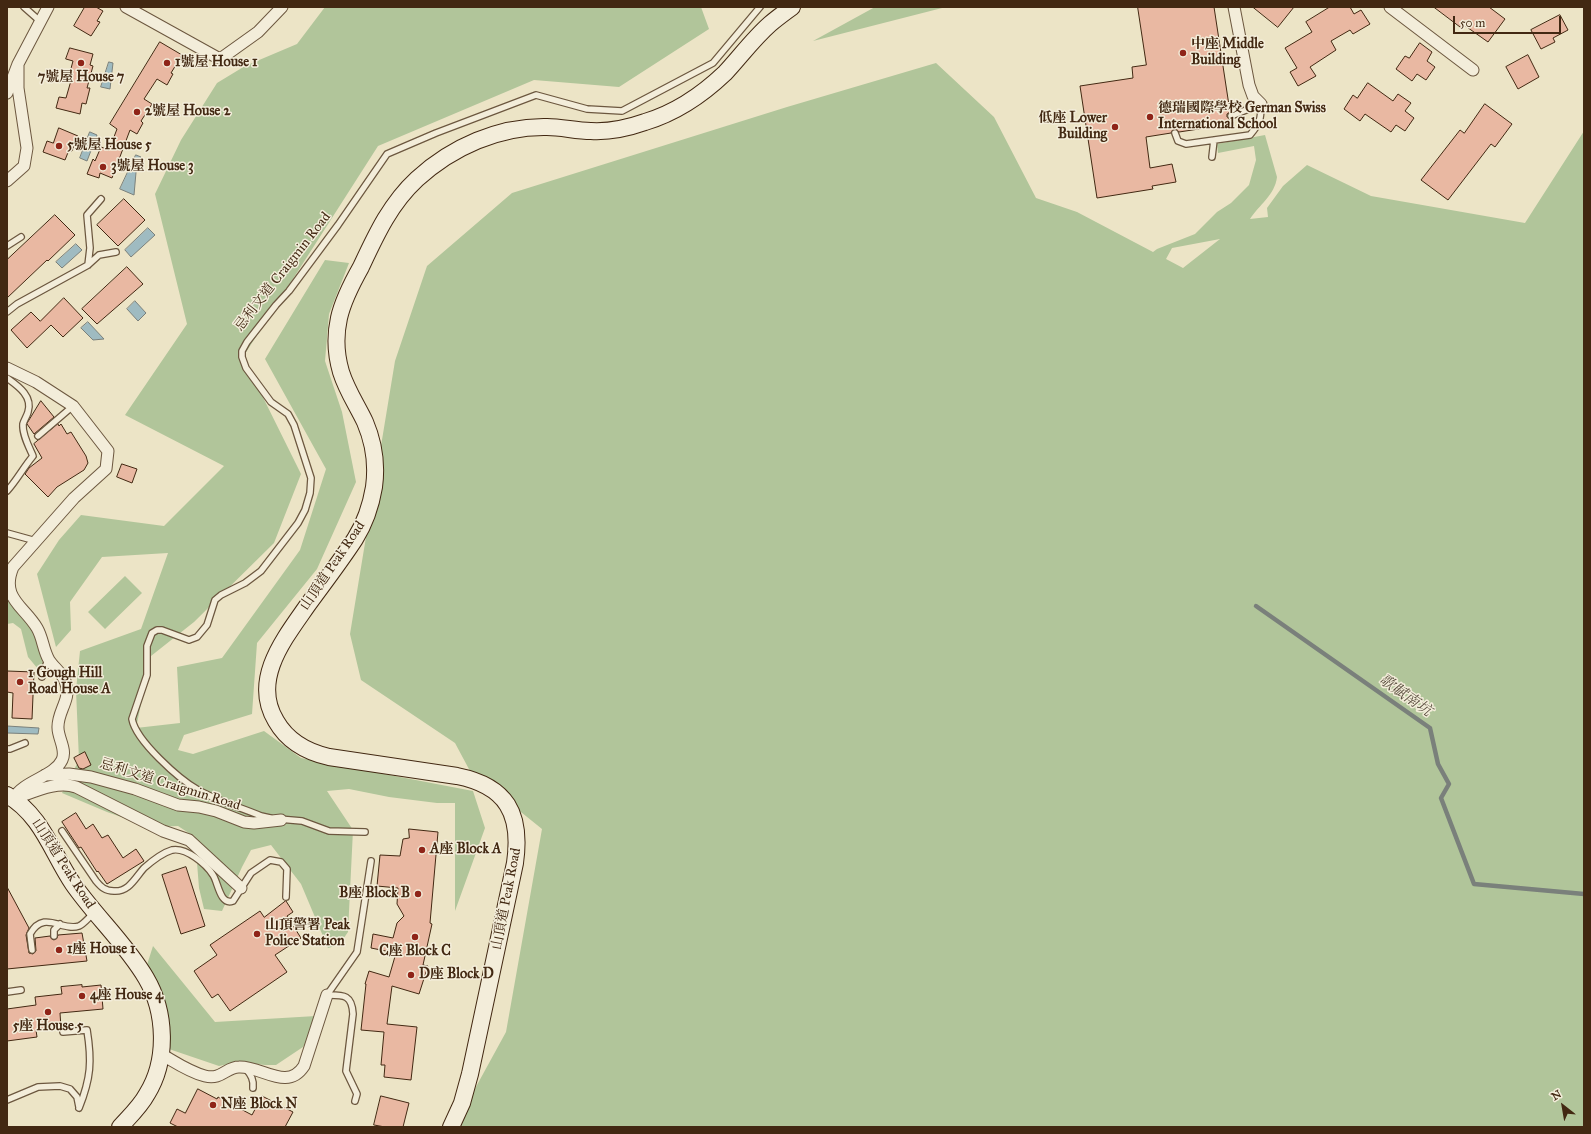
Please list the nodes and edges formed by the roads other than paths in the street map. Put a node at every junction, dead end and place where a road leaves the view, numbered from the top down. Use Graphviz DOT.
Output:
graph roads {
  1 [pos="24,7"];
  2 [pos="48,7"];
  3 [pos="126,7"];
  4 [pos="282,7"];
  5 [pos="760,7"];
  6 [pos="792,7"];
  7 [pos="1234,7"];
  8 [pos="1390,7"];
  9 [pos="41,22"];
  10 [pos="18,64"];
  11 [pos="1474,70"];
  12 [pos="7,93"];
  13 [pos="1261,104"];
  14 [pos="1231,116"];
  15 [pos="1175,133"];
  16 [pos="1214,140"];
  17 [pos="1212,157"];
  18 [pos="7,181"];
  19 [pos="101,199"];
  20 [pos="21,237"];
  21 [pos="7,246"];
  22 [pos="116,252"];
  23 [pos="88,265"];
  24 [pos="7,312"];
  25 [pos="7,368"];
  26 [pos="7,378"];
  27 [pos="73,406"];
  28 [pos="38,436"];
  29 [pos="7,491"];
  30 [pos="7,533"];
  31 [pos="36,541"];
  32 [pos="48,659"];
  33 [pos="42,678"];
  34 [pos="25,743"];
  35 [pos="7,749"];
  36 [pos="45,775"];
  37 [pos="10,797"];
  38 [pos="281,820"];
  39 [pos="62,832"];
  40 [pos="364,832"];
  41 [pos="371,861"];
  42 [pos="241,888"];
  43 [pos="286,898"];
  44 [pos="94,913"];
  45 [pos="60,924"];
  46 [pos="54,936"];
  47 [pos="32,950"];
  48 [pos="21,990"];
  49 [pos="7,992"];
  50 [pos="326,995"];
  51 [pos="63,1032"];
  52 [pos="160,1054"];
  53 [pos="244,1067"];
  54 [pos="253,1088"];
  55 [pos="7,1100"];
  56 [pos="355,1101"];
  57 [pos="120,1127"];
  58 [pos="451,1127"];
  1 -- 9 [label="lane"];
  2 -- 9 [label="street"];
  3 -- 4 [label="street"];
  5 -- 38 [label="lane, 忌利文道 Craigmin Road"];
  6 -- 58 [label="main road, 山頂道 Peak Road"];
  7 -- 13 [label="street"];
  8 -- 11 [label="street"];
  9 -- 10 [label="street"];
  10 -- 12 [label="street"];
  10 -- 18 [label="street"];
  13 -- 14 [label="lane"];
  13 -- 16 [label="lane"];
  15 -- 16 [label="lane"];
  16 -- 17 [label="lane"];
  19 -- 23 [label="lane"];
  20 -- 21 [label="lane"];
  22 -- 23 [label="lane"];
  23 -- 24 [label="lane"];
  25 -- 27 [label="street"];
  26 -- 29 [label="lane"];
  27 -- 28 [label="lane"];
  27 -- 31 [label="street"];
  30 -- 31 [label="lane"];
  31 -- 32 [label="street"];
  32 -- 33 [label="lane"];
  32 -- 36 [label="street"];
  34 -- 35 [label="lane"];
  36 -- 37 [label="street"];
  36 -- 38 [label="street, 忌利文道 Craigmin Road"];
  37 -- 42 [label="street"];
  37 -- 44 [label="main road, 山頂道 Peak Road"];
  38 -- 40 [label="lane"];
  39 -- 42 [label="lane"];
  41 -- 50 [label="lane"];
  42 -- 43 [label="lane"];
  44 -- 45 [label="lane"];
  44 -- 52 [label="main road, 山頂道 Peak Road"];
  45 -- 46 [label="lane"];
  45 -- 47 [label="lane"];
  48 -- 49 [label="lane"];
  50 -- 53 [label="street"];
  50 -- 56 [label="lane"];
  51 -- 55 [label="lane"];
  52 -- 53 [label="street"];
  52 -- 57 [label="main road, 山頂道 Peak Road"];
  53 -- 54 [label="lane"];
}
